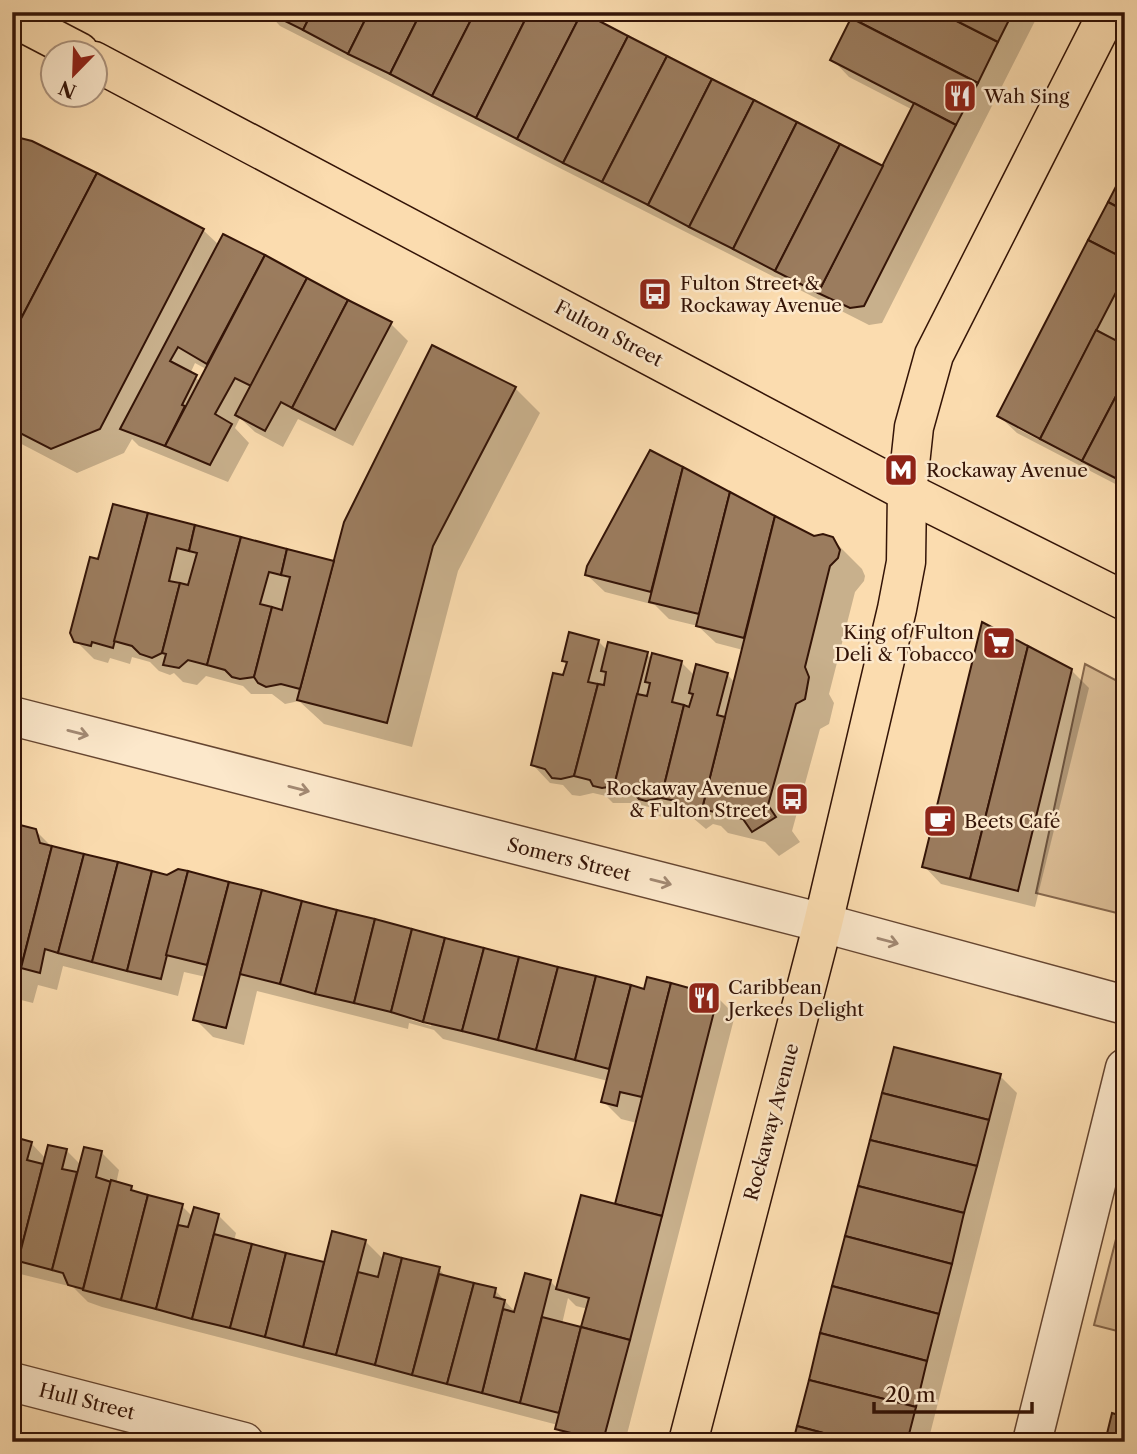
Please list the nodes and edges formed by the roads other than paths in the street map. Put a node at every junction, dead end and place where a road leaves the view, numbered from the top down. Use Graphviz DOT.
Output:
graph roads {
  1 [pos="1108,12"];
  2 [pos="12,17"];
  3 [pos="52,38"];
  4 [pos="108,68"];
  5 [pos="907,492"];
  6 [pos="1125,601"];
  7 [pos="12,716"];
  8 [pos="822,923"];
  9 [pos="1125,1005"];
  10 [pos="1125,1068"];
  11 [pos="12,1382"];
  12 [pos="244,1442"];
  13 [pos="688,1442"];
  14 [pos="1032,1442"];
  1 -- 5 [label="main road, Rockaway Avenue"];
  2 -- 3 [label="main road"];
  4 -- 5 [label="main road, Fulton Street"];
  5 -- 6 [label="main road, Fulton Street"];
  5 -- 8 [label="main road, Rockaway Avenue"];
  7 -- 8 [label="street, Somers Street, one-way"];
  8 -- 9 [label="street, Somers Street, one-way"];
  8 -- 13 [label="main road, Rockaway Avenue"];
  10 -- 14 [label="street"];
  11 -- 12 [label="street, Hull Street"];
}
